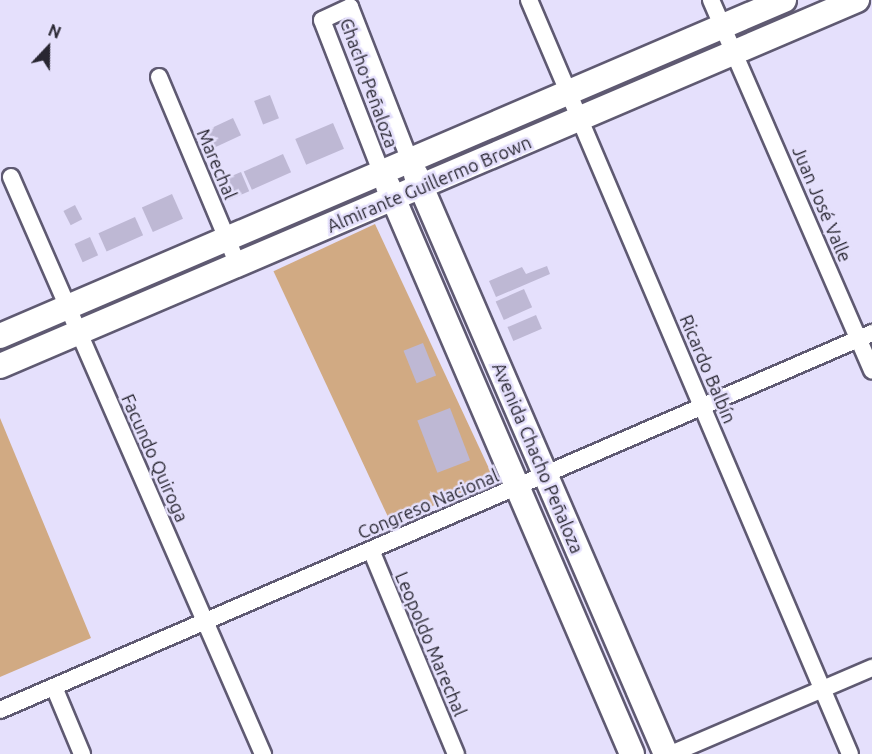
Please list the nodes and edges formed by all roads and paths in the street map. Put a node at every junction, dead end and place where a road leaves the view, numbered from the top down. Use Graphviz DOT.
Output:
graph roads {
  1 [pos="530,0"];
  2 [pos="711,0"];
  3 [pos="784,0"];
  4 [pos="857,0"];
  5 [pos="723,27"];
  6 [pos="736,53"];
  7 [pos="159,77"];
  8 [pos="568,92"];
  9 [pos="580,120"];
  10 [pos="410,161"];
  11 [pos="382,174"];
  12 [pos="11,177"];
  13 [pos="421,188"];
  14 [pos="394,200"];
  15 [pos="227,240"];
  16 [pos="238,265"];
  17 [pos="67,307"];
  18 [pos="78,334"];
  19 [pos="0,336"];
  20 [pos="865,336"];
  21 [pos="0,366"];
  22 [pos="872,371"];
  23 [pos="702,406"];
  24 [pos="545,474"];
  25 [pos="517,487"];
  26 [pos="371,550"];
  27 [pos="206,621"];
  28 [pos="872,668"];
  29 [pos="54,687"];
  30 [pos="823,689"];
  31 [pos="0,710"];
  32 [pos="82,754"];
  33 [pos="263,754"];
  34 [pos="456,754"];
  35 [pos="632,754"];
  36 [pos="666,754"];
  37 [pos="670,754"];
  38 [pos="850,754"];
  1 -- 8 [label="street, Ricardo Balbín"];
  2 -- 5 [label="street, Juan José Valle"];
  3 -- 5 [label="main road, Almirante Guillermo Brown"];
  4 -- 6 [label="main road, Almirante Guillermo Brown"];
  5 -- 6 [label="street, Juan José Valle"];
  5 -- 8 [label="main road, Almirante Guillermo Brown"];
  6 -- 9 [label="main road, Almirante Guillermo Brown"];
  6 -- 20 [label="street, Juan José Valle"];
  7 -- 15 [label="street, Marechal"];
  8 -- 9 [label="street, Ricardo Balbín"];
  8 -- 10 [label="main road, Almirante Guillermo Brown"];
  9 -- 13 [label="main road, Almirante Guillermo Brown"];
  9 -- 23 [label="street, Ricardo Balbín"];
  10 -- 11 [label="main road, Almirante Guillermo Brown"];
  10 -- 11 [label="street, Chacho Peñaloza"];
  10 -- 13 [label="main road, Avenida Chacho Peñaloza"];
  11 -- 14 [label="main road, Avenida Chacho Peñaloza"];
  11 -- 15 [label="main road, Almirante Guillermo Brown"];
  12 -- 17 [label="street, Facundo Quiroga"];
  13 -- 14 [label="main road, Almirante Guillermo Brown"];
  13 -- 24 [label="main road, Avenida Chacho Peñaloza"];
  14 -- 16 [label="main road, Almirante Guillermo Brown"];
  14 -- 25 [label="main road, Avenida Chacho Peñaloza"];
  15 -- 16 [label="street, Marechal"];
  15 -- 17 [label="main road, Almirante Guillermo Brown"];
  16 -- 18 [label="main road, Almirante Guillermo Brown"];
  17 -- 18 [label="street, Facundo Quiroga"];
  17 -- 19 [label="main road, Almirante Guillermo Brown"];
  18 -- 21 [label="main road, Almirante Guillermo Brown"];
  18 -- 27 [label="street, Facundo Quiroga"];
  20 -- 22 [label="street, Juan José Valle"];
  20 -- 23 [label="street, Congreso Nacional"];
  23 -- 24 [label="street, Congreso Nacional"];
  23 -- 30 [label="street, Ricardo Balbín"];
  24 -- 25 [label="street, Congreso Nacional"];
  24 -- 36 [label="main road, Avenida Chacho Peñaloza"];
  25 -- 26 [label="street, Congreso Nacional"];
  25 -- 35 [label="main road, Avenida Chacho Peñaloza"];
  26 -- 27 [label="street, Congreso Nacional"];
  26 -- 34 [label="street, Leopoldo Marechal"];
  27 -- 29 [label="street, Congreso Nacional"];
  27 -- 33 [label="street, Facundo Quiroga"];
  28 -- 30 [label="street"];
  29 -- 31 [label="street, Congreso Nacional"];
  29 -- 32 [label="street"];
  30 -- 37 [label="street"];
  30 -- 38 [label="street, Ricardo Balbín"];
}
